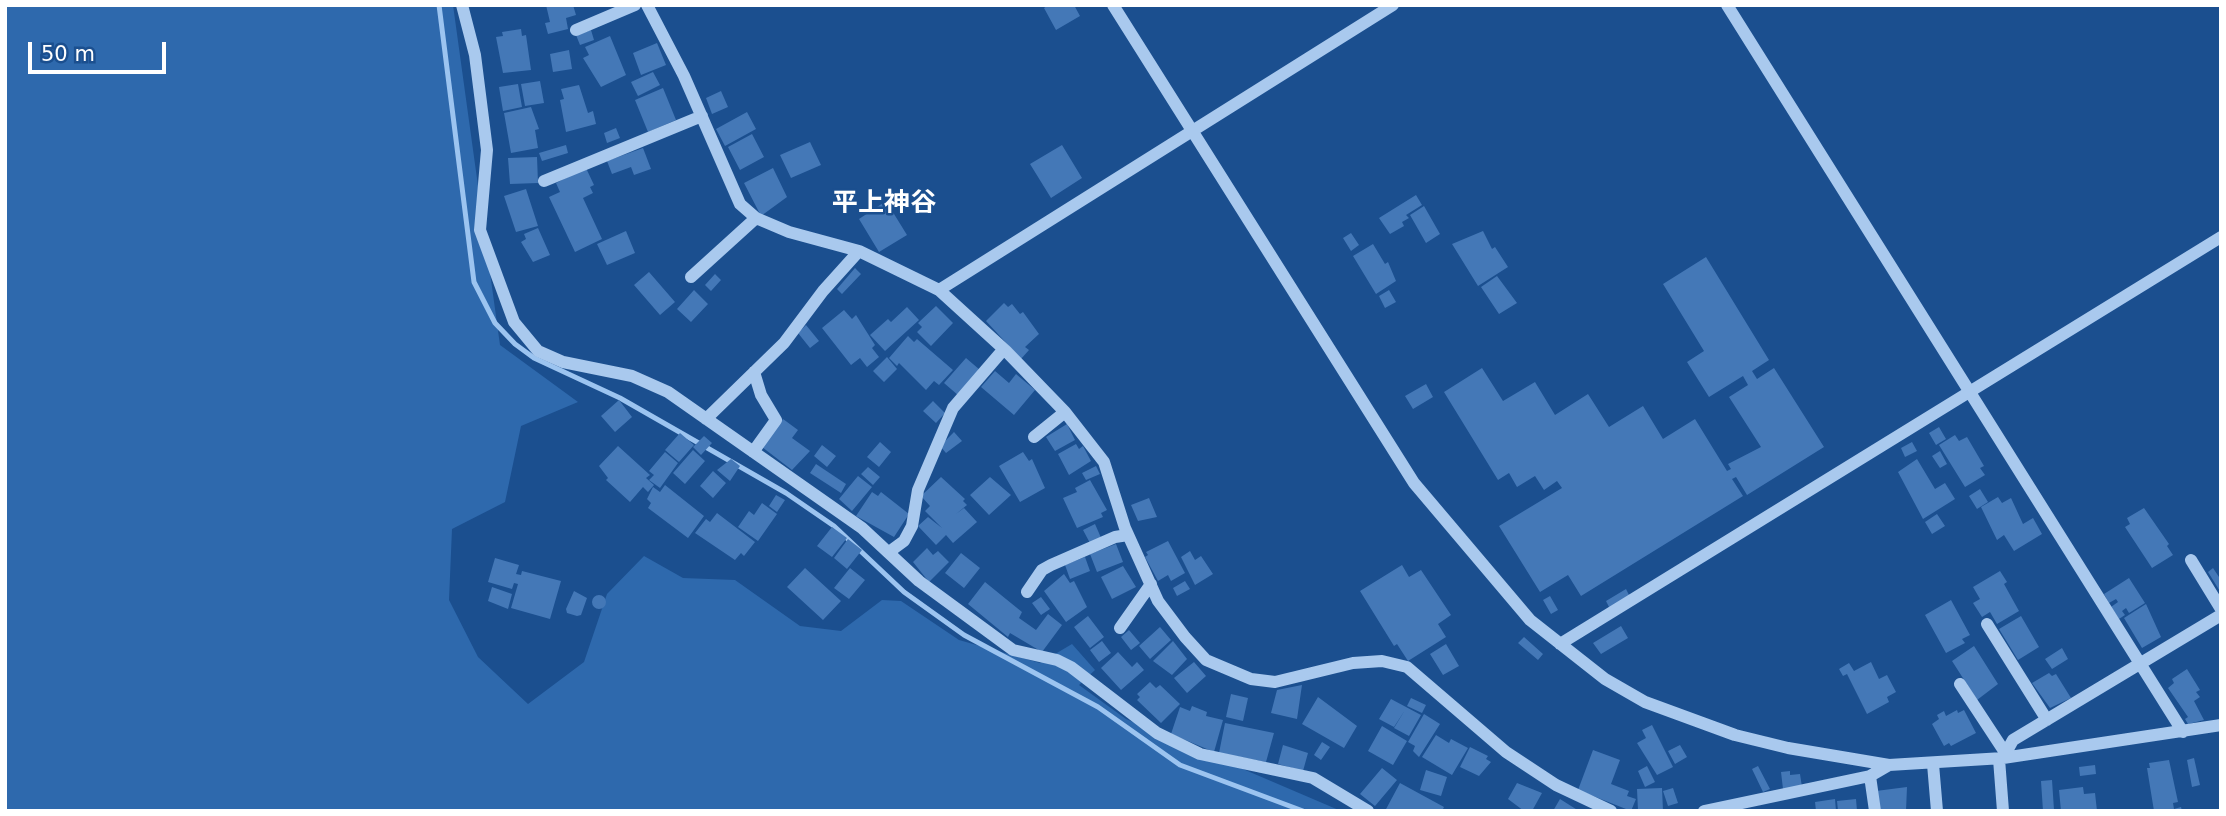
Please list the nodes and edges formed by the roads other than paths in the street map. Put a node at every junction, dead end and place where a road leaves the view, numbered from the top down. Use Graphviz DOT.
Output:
graph roads {
  1 [pos="462,5"];
  2 [pos="635,5"];
  3 [pos="647,5"];
  4 [pos="1113,5"];
  5 [pos="1393,5"];
  6 [pos="1727,5"];
  7 [pos="576,30"];
  8 [pos="702,116"];
  9 [pos="1193,130"];
  10 [pos="544,181"];
  11 [pos="756,218"];
  12 [pos="2221,237"];
  13 [pos="859,251"];
  14 [pos="691,277"];
  15 [pos="939,290"];
  16 [pos="1003,349"];
  17 [pos="754,372"];
  18 [pos="1970,394"];
  19 [pos="1065,412"];
  20 [pos="706,419"];
  21 [pos="1034,438"];
  22 [pos="753,452"];
  23 [pos="1128,535"];
  24 [pos="889,552"];
  25 [pos="2191,560"];
  26 [pos="1151,584"];
  27 [pos="1027,592"];
  28 [pos="2221,609"];
  29 [pos="2221,615"];
  30 [pos="1987,624"];
  31 [pos="1120,628"];
  32 [pos="1560,644"];
  33 [pos="2139,666"];
  34 [pos="1959,684"];
  35 [pos="2047,720"];
  36 [pos="2221,725"];
  37 [pos="2183,732"];
  38 [pos="2003,757"];
  39 [pos="1933,764"];
  40 [pos="1889,765"];
  41 [pos="1870,776"];
  42 [pos="1712,810"];
  43 [pos="1368,811"];
  44 [pos="1611,811"];
  45 [pos="1875,811"];
  46 [pos="1937,811"];
  47 [pos="2003,811"];
  1 -- 20 [label="street"];
  2 -- 7 [label="street"];
  3 -- 8 [label="street"];
  4 -- 9 [label="street"];
  5 -- 9 [label="street"];
  6 -- 18 [label="street"];
  8 -- 10 [label="street"];
  8 -- 11 [label="street"];
  9 -- 15 [label="street"];
  9 -- 32 [label="street"];
  11 -- 13 [label="street"];
  11 -- 14 [label="street"];
  12 -- 18 [label="street"];
  13 -- 15 [label="street"];
  13 -- 17 [label="street"];
  15 -- 16 [label="street"];
  16 -- 19 [label="street"];
  16 -- 24 [label="street"];
  17 -- 20 [label="street"];
  17 -- 22 [label="street"];
  18 -- 32 [label="street"];
  18 -- 33 [label="street"];
  19 -- 21 [label="street"];
  19 -- 23 [label="street"];
  20 -- 22 [label="street"];
  22 -- 24 [label="street"];
  23 -- 26 [label="street"];
  23 -- 27 [label="street"];
  24 -- 43 [label="street"];
  25 -- 28 [label="street"];
  26 -- 31 [label="street"];
  26 -- 44 [label="street"];
  29 -- 33 [label="street"];
  30 -- 35 [label="street"];
  32 -- 40 [label="street"];
  33 -- 35 [label="street"];
  33 -- 37 [label="street"];
  34 -- 38 [label="street"];
  35 -- 38 [label="street"];
  36 -- 37 [label="street"];
  37 -- 38 [label="street"];
  38 -- 39 [label="street"];
  38 -- 47 [label="street"];
  39 -- 40 [label="street"];
  39 -- 46 [label="street"];
  40 -- 41 [label="street"];
  41 -- 42 [label="street"];
  41 -- 45 [label="street"];
}
